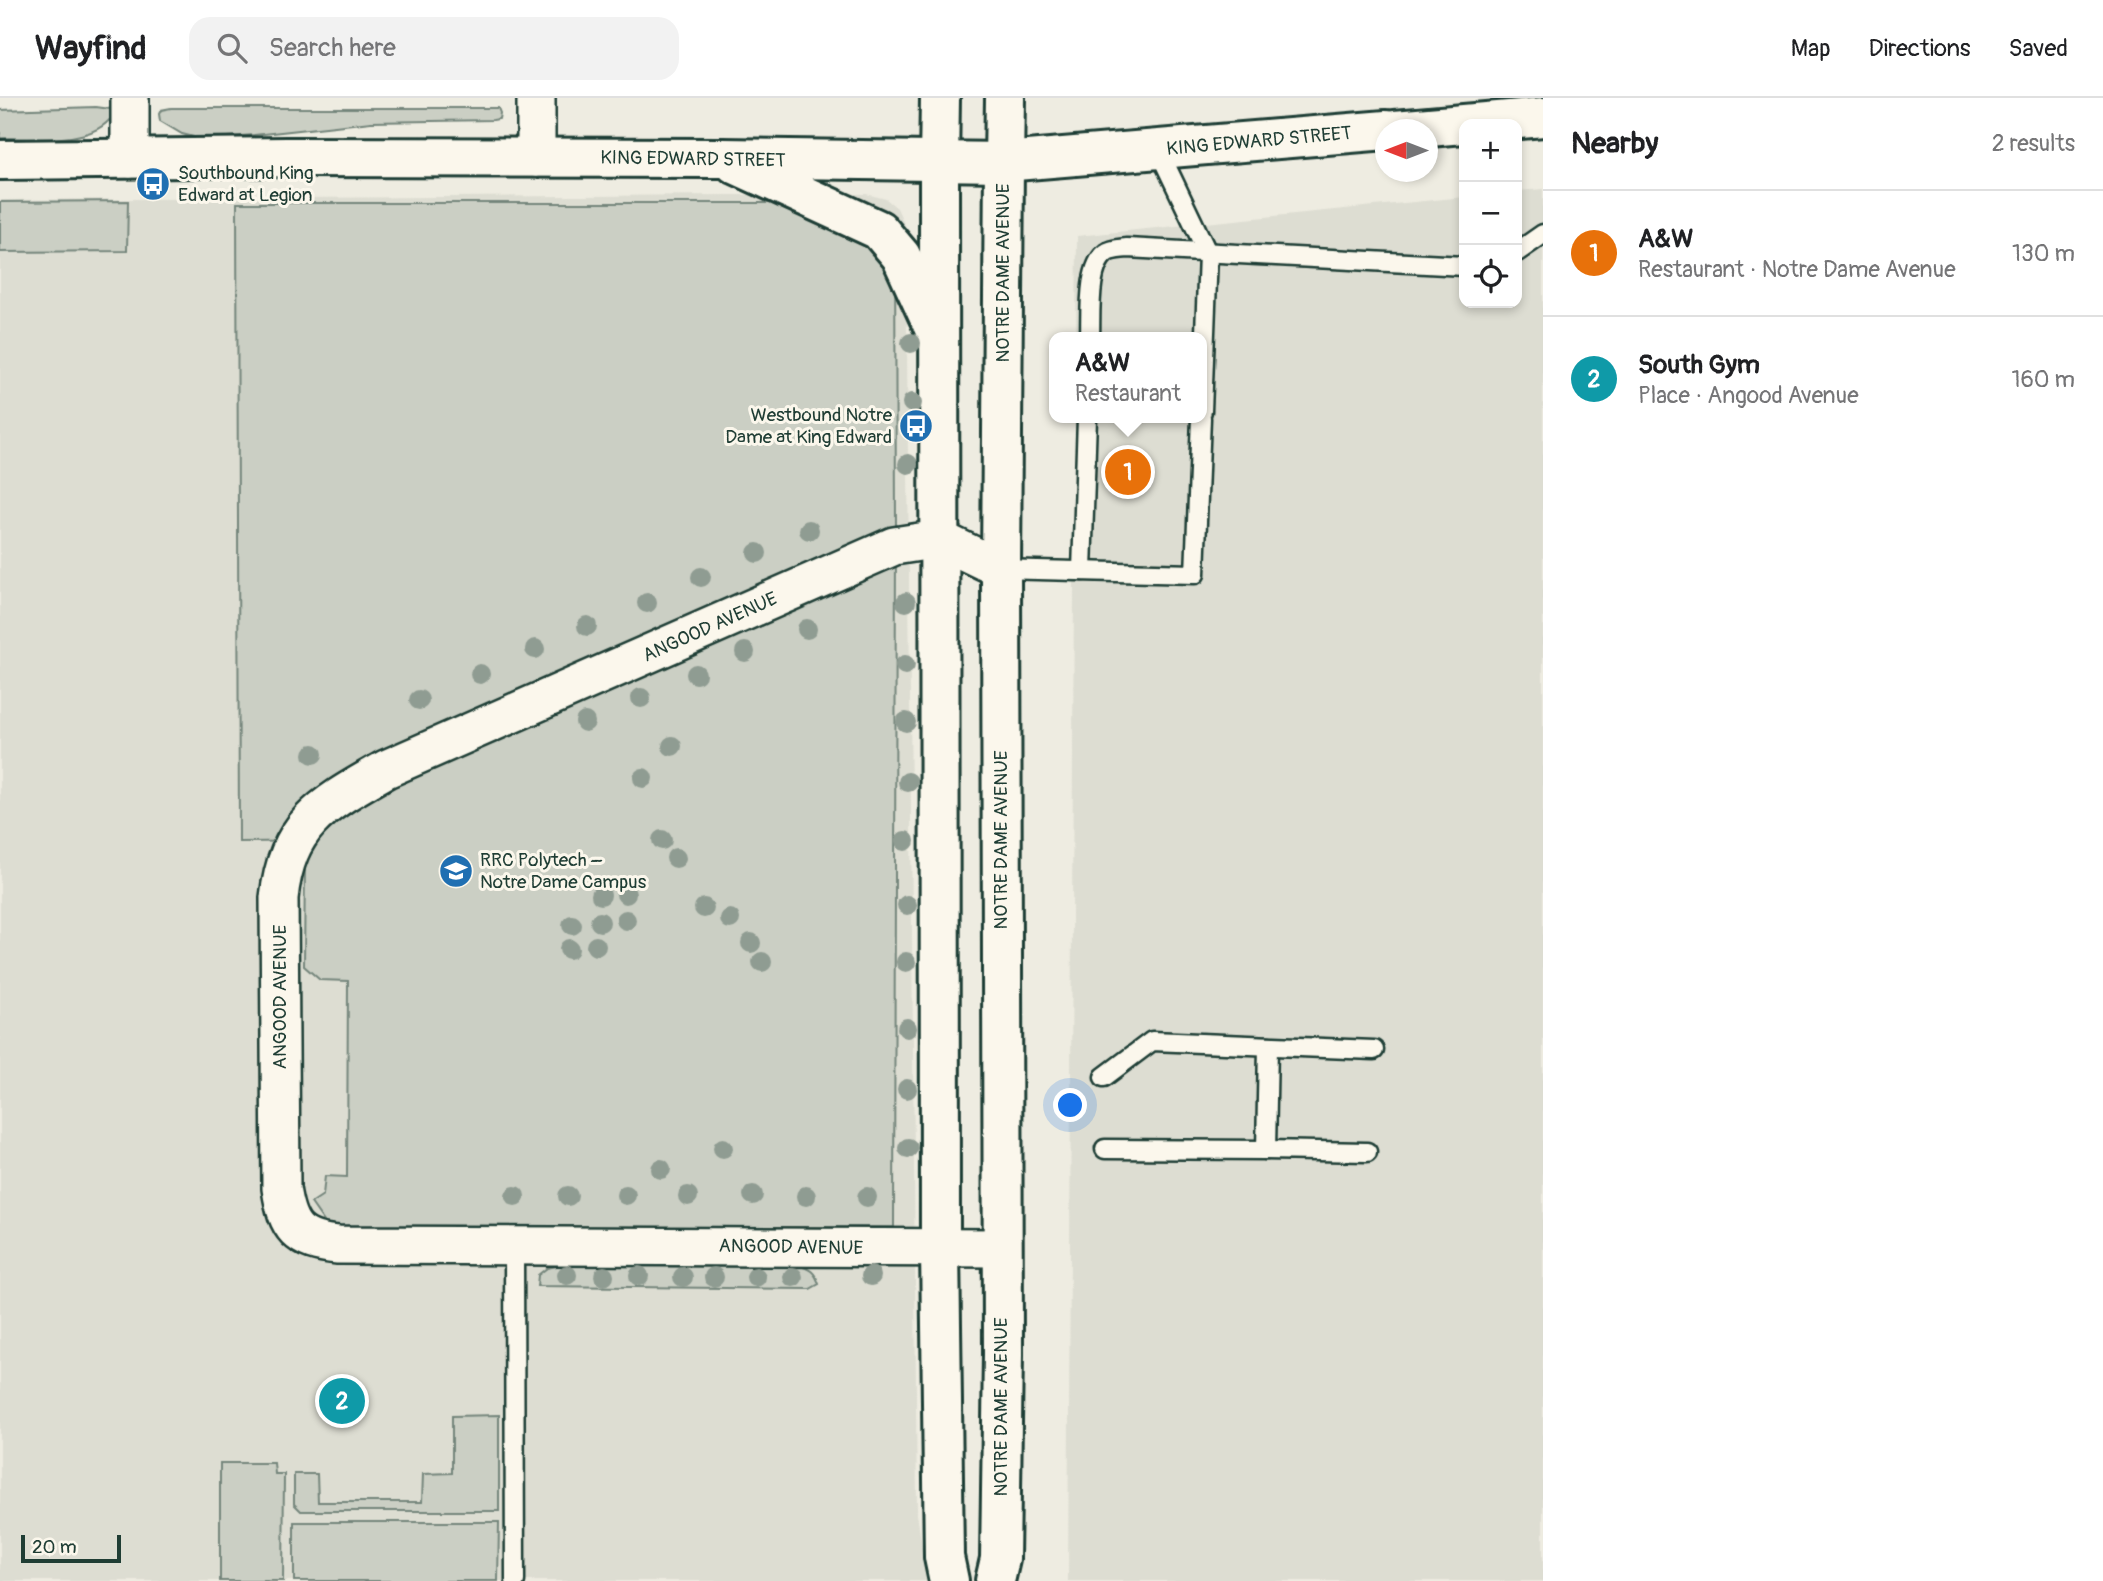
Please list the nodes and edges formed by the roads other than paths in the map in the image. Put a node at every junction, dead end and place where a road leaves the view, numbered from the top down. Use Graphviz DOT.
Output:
graph roads {
  1 [pos="130,98"];
  2 [pos="536,98"];
  3 [pos="940,98"];
  4 [pos="1005,98"];
  5 [pos="1543,117"];
  6 [pos="1438,126"];
  7 [pos="1375,131"];
  8 [pos="1158,149"];
  9 [pos="536,158"];
  10 [pos="130,159"];
  11 [pos="723,159"];
  12 [pos="0,160"];
  13 [pos="1004,162"];
  14 [pos="939,163"];
  15 [pos="1543,234"];
  16 [pos="1522,248"];
  17 [pos="1208,254"];
  18 [pos="1459,266"];
  19 [pos="1090,332"];
  20 [pos="1205,332"];
  21 [pos="939,339"];
  22 [pos="1087,423"];
  23 [pos="1201,423"];
  24 [pos="939,539"];
  25 [pos="1001,569"];
  26 [pos="1082,571"];
  27 [pos="1268,1046"];
  28 [pos="1374,1050"];
  29 [pos="940,1064"];
  30 [pos="1001,1065"];
  31 [pos="1104,1077"];
  32 [pos="1105,1149"];
  33 [pos="1266,1150"];
  34 [pos="1367,1152"];
  35 [pos="514,1244"];
  36 [pos="940,1248"];
  37 [pos="1001,1248"];
  38 [pos="515,1581"];
  39 [pos="949,1581"];
  40 [pos="995,1581"];
  1 -- 10 [label="street"];
  2 -- 9 [label="street"];
  3 -- 14 [label="street"];
  4 -- 13 [label="street, NOTRE DAME AVENUE"];
  5 -- 6 [label="street"];
  7 -- 8 [label="street, KING EDWARD STREET"];
  8 -- 13 [label="street, KING EDWARD STREET"];
  8 -- 17 [label="lane"];
  9 -- 10 [label="street, KING EDWARD STREET"];
  9 -- 11 [label="street, KING EDWARD STREET"];
  10 -- 12 [label="street, KING EDWARD STREET"];
  11 -- 14 [label="street, KING EDWARD STREET"];
  11 -- 21 [label="street"];
  13 -- 14 [label="street, KING EDWARD STREET"];
  13 -- 25 [label="street, NOTRE DAME AVENUE"];
  14 -- 21 [label="street"];
  15 -- 16 [label="lane"];
  17 -- 18 [label="lane"];
  17 -- 19 [label="lane"];
  17 -- 20 [label="lane"];
  21 -- 24 [label="street"];
  22 -- 26 [label="lane"];
  23 -- 26 [label="lane"];
  24 -- 25 [label="street"];
  24 -- 29 [label="street"];
  24 -- 35 [label="street, ANGOOD AVENUE"];
  25 -- 26 [label="lane"];
  25 -- 30 [label="street, NOTRE DAME AVENUE"];
  27 -- 28 [label="lane"];
  27 -- 31 [label="lane"];
  27 -- 33 [label="lane"];
  29 -- 30 [label="street"];
  29 -- 36 [label="street"];
  30 -- 37 [label="street, NOTRE DAME AVENUE"];
  32 -- 33 [label="lane"];
  33 -- 34 [label="lane"];
  35 -- 36 [label="street, ANGOOD AVENUE"];
  35 -- 38 [label="lane"];
  36 -- 37 [label="street, ANGOOD AVENUE"];
  36 -- 39 [label="street"];
  37 -- 40 [label="street, NOTRE DAME AVENUE"];
}
